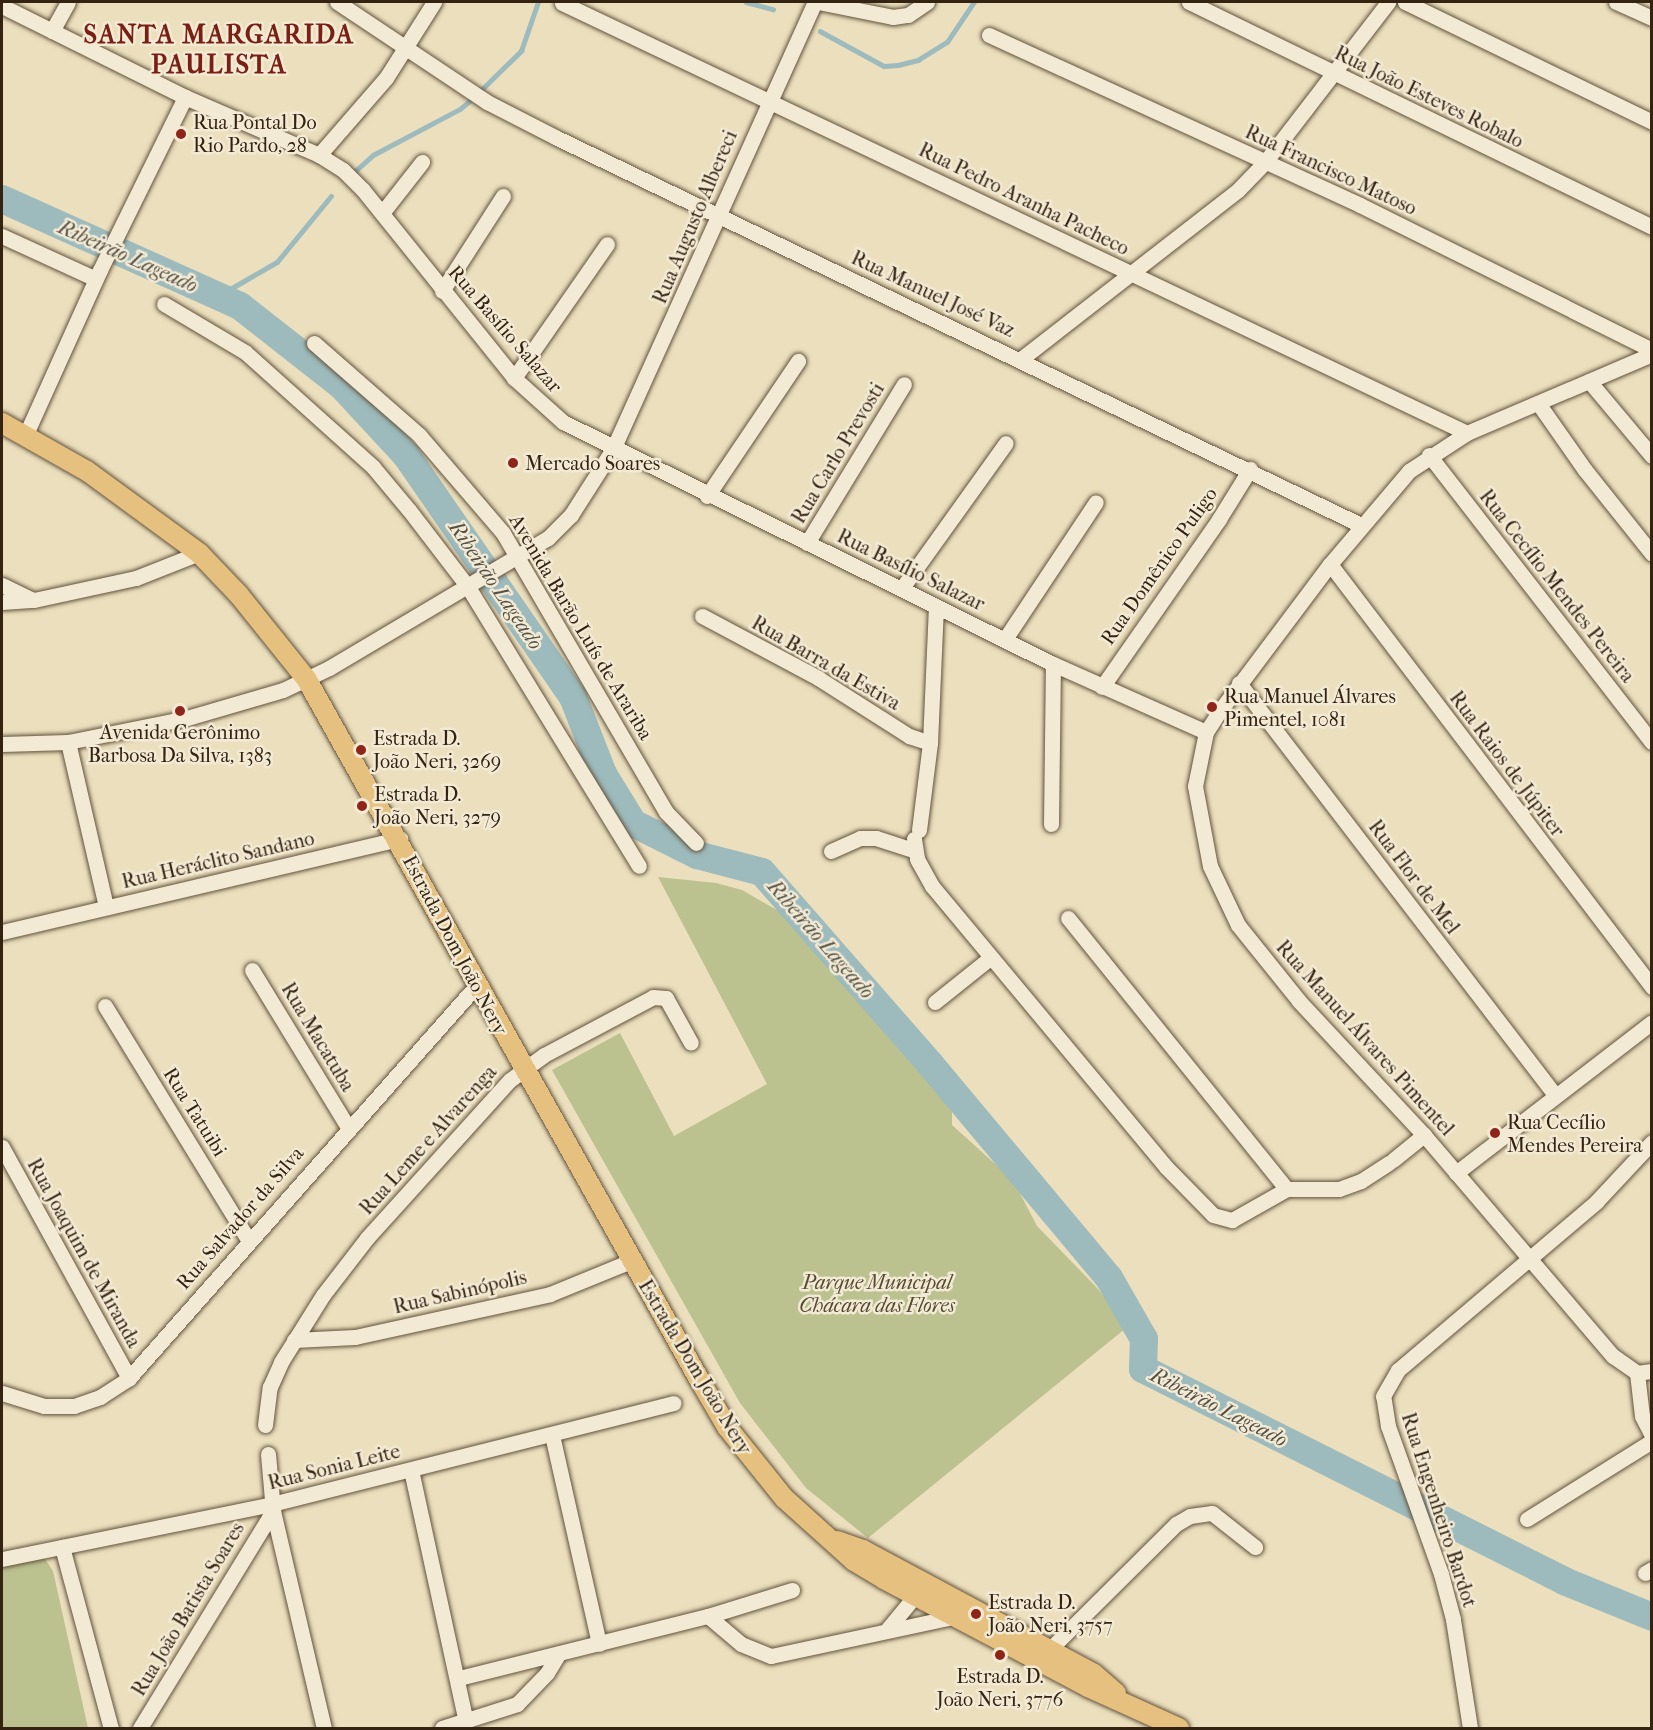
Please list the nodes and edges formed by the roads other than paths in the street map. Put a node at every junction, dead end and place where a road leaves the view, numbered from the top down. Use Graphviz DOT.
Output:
graph roads {
  1 [pos="68,2"];
  2 [pos="338,2"];
  3 [pos="434,2"];
  4 [pos="817,2"];
  5 [pos="927,2"];
  6 [pos="1189,2"];
  7 [pos="1388,2"];
  8 [pos="1405,2"];
  9 [pos="1616,2"];
  10 [pos="562,3"];
  11 [pos="2,6"];
  12 [pos="1652,18"];
  13 [pos="52,31"];
  14 [pos="989,35"];
  15 [pos="404,47"];
  16 [pos="1334,74"];
  17 [pos="185,97"];
  18 [pos="769,101"];
  19 [pos="1652,122"];
  20 [pos="319,155"];
  21 [pos="422,162"];
  22 [pos="1265,162"];
  23 [pos="503,196"];
  24 [pos="377,207"];
  25 [pos="716,216"];
  26 [pos="1652,227"];
  27 [pos="2,236"];
  28 [pos="607,244"];
  29 [pos="98,274"];
  30 [pos="1131,274"];
  31 [pos="442,291"];
  32 [pos="164,304"];
  33 [pos="314,343"];
  34 [pos="1652,352"];
  35 [pos="1021,359"];
  36 [pos="798,361"];
  37 [pos="514,378"];
  38 [pos="1589,381"];
  39 [pos="904,384"];
  40 [pos="1538,403"];
  41 [pos="2,423"];
  42 [pos="1467,433"];
  43 [pos="26,434"];
  44 [pos="1006,443"];
  45 [pos="613,449"];
  46 [pos="1429,456"];
  47 [pos="1652,456"];
  48 [pos="1250,469"];
  49 [pos="707,496"];
  50 [pos="1095,502"];
  51 [pos="1361,525"];
  52 [pos="807,543"];
  53 [pos="199,553"];
  54 [pos="1652,554"];
  55 [pos="514,561"];
  56 [pos="1330,564"];
  57 [pos="473,583"];
  58 [pos="2,585"];
  59 [pos="902,588"];
  60 [pos="34,600"];
  61 [pos="2,602"];
  62 [pos="936,606"];
  63 [pos="702,616"];
  64 [pos="1005,639"];
  65 [pos="1053,664"];
  66 [pos="307,680"];
  67 [pos="1239,683"];
  68 [pos="1102,687"];
  69 [pos="1206,732"];
  70 [pos="68,742"];
  71 [pos="1652,742"];
  72 [pos="930,743"];
  73 [pos="2,744"];
  74 [pos="1051,824"];
  75 [pos="400,840"];
  76 [pos="916,840"];
  77 [pos="696,843"];
  78 [pos="831,851"];
  79 [pos="639,866"];
  80 [pos="106,907"];
  81 [pos="1068,918"];
  82 [pos="2,932"];
  83 [pos="990,958"];
  84 [pos="252,970"];
  85 [pos="476,986"];
  86 [pos="1652,987"];
  87 [pos="934,1002"];
  88 [pos="105,1006"];
  89 [pos="1652,1022"];
  90 [pos="691,1043"];
  91 [pos="522,1070"];
  92 [pos="1555,1095"];
  93 [pos="348,1126"];
  94 [pos="1424,1135"];
  95 [pos="1652,1142"];
  96 [pos="2,1147"];
  97 [pos="1456,1173"];
  98 [pos="1287,1189"];
  99 [pos="249,1241"];
  100 [pos="1530,1260"];
  101 [pos="630,1261"];
  102 [pos="294,1340"];
  103 [pos="1644,1372"];
  104 [pos="129,1378"];
  105 [pos="2,1393"];
  106 [pos="674,1404"];
  107 [pos="265,1425"];
  108 [pos="552,1435"];
  109 [pos="1652,1436"];
  110 [pos="1652,1441"];
  111 [pos="268,1454"];
  112 [pos="411,1470"];
  113 [pos="273,1508"];
  114 [pos="1527,1519"];
  115 [pos="831,1539"];
  116 [pos="1254,1546"];
  117 [pos="62,1547"];
  118 [pos="2,1559"];
  119 [pos="792,1590"];
  120 [pos="915,1596"];
  121 [pos="708,1616"];
  122 [pos="953,1617"];
  123 [pos="886,1630"];
  124 [pos="599,1644"];
  125 [pos="559,1653"];
  126 [pos="1043,1656"];
  127 [pos="459,1677"];
  128 [pos="466,1722"];
  129 [pos="1170,1726"];
  130 [pos="111,1728"];
  131 [pos="140,1728"];
  132 [pos="324,1728"];
  133 [pos="442,1728"];
  134 [pos="1470,1728"];
  1 -- 13 [label="street"];
  2 -- 15 [label="street, Rua Manuel José Vaz"];
  3 -- 15 [label="street"];
  4 -- 5 [label="street"];
  4 -- 18 [label="street, Rua Augusto Albereci"];
  6 -- 16 [label="street, Rua João Esteves Robalo"];
  7 -- 16 [label="street"];
  8 -- 19 [label="street"];
  9 -- 12 [label="street"];
  10 -- 18 [label="street, Rua Pedro Aranha Pacheco"];
  11 -- 13 [label="street, Rua Basílio Salazar"];
  13 -- 17 [label="street, Rua Basílio Salazar"];
  14 -- 22 [label="street, Rua Francisco Matoso"];
  15 -- 20 [label="street"];
  15 -- 25 [label="street, Rua Manuel José Vaz"];
  16 -- 22 [label="street"];
  16 -- 26 [label="street, Rua João Esteves Robalo"];
  17 -- 20 [label="street, Rua Basílio Salazar"];
  17 -- 29 [label="street"];
  18 -- 25 [label="street, Rua Augusto Albereci"];
  18 -- 30 [label="street, Rua Pedro Aranha Pacheco"];
  20 -- 24 [label="street, Rua Basílio Salazar"];
  21 -- 24 [label="street"];
  22 -- 30 [label="street"];
  22 -- 34 [label="street, Rua Francisco Matoso"];
  23 -- 31 [label="street"];
  24 -- 31 [label="street, Rua Basílio Salazar"];
  25 -- 35 [label="street, Rua Manuel José Vaz"];
  25 -- 45 [label="street, Rua Augusto Albereci"];
  27 -- 29 [label="street"];
  28 -- 37 [label="street"];
  29 -- 43 [label="street"];
  30 -- 35 [label="street"];
  30 -- 42 [label="street, Rua Pedro Aranha Pacheco"];
  31 -- 37 [label="street, Rua Basílio Salazar"];
  32 -- 57 [label="street"];
  33 -- 55 [label="street, Avenida Barão Luís de Arariba"];
  34 -- 38 [label="street, Rua Manuel Álvares Pimentel"];
  35 -- 48 [label="street, Rua Manuel José Vaz"];
  36 -- 49 [label="street"];
  37 -- 45 [label="street, Rua Basílio Salazar"];
  38 -- 40 [label="street, Rua Manuel Álvares Pimentel"];
  38 -- 47 [label="street"];
  39 -- 52 [label="street, Rua Carlo Prevosti"];
  40 -- 42 [label="street, Rua Manuel Álvares Pimentel"];
  40 -- 54 [label="street"];
  41 -- 43 [label="main road, Estrada Dom João Nery"];
  42 -- 46 [label="street, Rua Manuel Álvares Pimentel"];
  43 -- 53 [label="main road, Estrada Dom João Nery"];
  44 -- 59 [label="street"];
  45 -- 49 [label="street, Rua Basílio Salazar"];
  45 -- 55 [label="street, Rua Augusto Albereci"];
  46 -- 51 [label="street, Rua Manuel Álvares Pimentel"];
  46 -- 71 [label="street, Rua Cecílio Mendes Pereira"];
  48 -- 51 [label="street, Rua Manuel José Vaz"];
  48 -- 68 [label="street, Rua Domênico Puligo"];
  49 -- 52 [label="street, Rua Basílio Salazar"];
  50 -- 64 [label="street"];
  51 -- 56 [label="street, Rua Manuel Álvares Pimentel"];
  52 -- 59 [label="street, Rua Basílio Salazar"];
  53 -- 60 [label="street"];
  53 -- 66 [label="main road, Estrada Dom João Nery"];
  55 -- 57 [label="street, Rua Augusto Albereci"];
  55 -- 77 [label="street, Avenida Barão Luís de Arariba"];
  56 -- 67 [label="street, Rua Manuel Álvares Pimentel"];
  56 -- 86 [label="street, Rua Raios de Júpiter"];
  57 -- 66 [label="street, Rua Augusto Albereci"];
  57 -- 79 [label="street"];
  58 -- 60 [label="street"];
  59 -- 62 [label="street, Rua Basílio Salazar"];
  60 -- 61 [label="street"];
  62 -- 64 [label="street, Rua Basílio Salazar"];
  62 -- 72 [label="street"];
  63 -- 72 [label="street, Rua Barra da Estiva"];
  64 -- 65 [label="street, Rua Basílio Salazar"];
  65 -- 68 [label="street, Rua Basílio Salazar"];
  65 -- 74 [label="street"];
  66 -- 70 [label="street, Rua Augusto Albereci"];
  66 -- 75 [label="main road, Estrada Dom João Nery"];
  67 -- 69 [label="street, Rua Manuel Álvares Pimentel"];
  67 -- 92 [label="street, Rua Flor de Mel"];
  68 -- 69 [label="street, Rua Basílio Salazar"];
  69 -- 94 [label="street, Rua Manuel Álvares Pimentel"];
  70 -- 73 [label="street, Rua Augusto Albereci"];
  70 -- 80 [label="street, Rua Heráclito Sandano"];
  72 -- 76 [label="street"];
  75 -- 80 [label="street, Rua Heráclito Sandano"];
  75 -- 85 [label="main road, Estrada Dom João Nery"];
  76 -- 78 [label="street"];
  76 -- 83 [label="street"];
  80 -- 82 [label="street"];
  81 -- 98 [label="street"];
  83 -- 87 [label="street"];
  83 -- 98 [label="street"];
  84 -- 93 [label="street, Rua Macatuba"];
  85 -- 91 [label="main road, Estrada Dom João Nery"];
  85 -- 93 [label="street, Rua Salvador da Silva"];
  88 -- 99 [label="street, Rua Tatuibi"];
  89 -- 92 [label="street"];
  90 -- 91 [label="street, Rua Leme e Alvarenga"];
  91 -- 101 [label="main road, Estrada Dom João Nery"];
  91 -- 102 [label="street, Rua Leme e Alvarenga"];
  92 -- 97 [label="street"];
  93 -- 99 [label="street, Rua Salvador da Silva"];
  94 -- 97 [label="street, Rua Manuel Álvares Pimentel"];
  94 -- 98 [label="street"];
  95 -- 100 [label="street, Rua Engenheiro Bardot"];
  96 -- 104 [label="street, Rua Joaquim de Miranda"];
  97 -- 100 [label="street, Rua Manuel Álvares Pimentel"];
  99 -- 104 [label="street, Rua Salvador da Silva"];
  100 -- 103 [label="street, Rua Manuel Álvares Pimentel"];
  100 -- 134 [label="street, Rua Engenheiro Bardot"];
  101 -- 102 [label="street, Rua Sabinópolis"];
  101 -- 115 [label="main road, Estrada Dom João Nery"];
  102 -- 107 [label="street, Rua Leme e Alvarenga"];
  103 -- 109 [label="street"];
  104 -- 105 [label="street, Rua Salvador da Silva"];
  106 -- 108 [label="street, Rua Sonia Leite"];
  108 -- 112 [label="street, Rua Sonia Leite"];
  108 -- 124 [label="street"];
  110 -- 114 [label="street"];
  111 -- 113 [label="street"];
  112 -- 113 [label="street, Rua Sonia Leite"];
  112 -- 127 [label="street"];
  113 -- 117 [label="street, Rua Sonia Leite"];
  113 -- 131 [label="street, Rua João Batista Soares"];
  113 -- 132 [label="street"];
  115 -- 120 [label="main road, Estrada Dom João Nery"];
  115 -- 126 [label="main road, Estrada Dom João Nery"];
  116 -- 126 [label="street"];
  117 -- 118 [label="street, Rua Sonia Leite"];
  117 -- 130 [label="street"];
  119 -- 121 [label="street"];
  120 -- 122 [label="main road, Estrada Dom João Nery"];
  120 -- 123 [label="street"];
  121 -- 123 [label="street"];
  121 -- 124 [label="street"];
  122 -- 123 [label="street"];
  122 -- 126 [label="main road, Estrada Dom João Nery"];
  124 -- 125 [label="street"];
  125 -- 127 [label="street"];
  125 -- 128 [label="street"];
  126 -- 129 [label="main road, Estrada Dom João Nery"];
  127 -- 128 [label="street"];
  128 -- 133 [label="street"];
}
